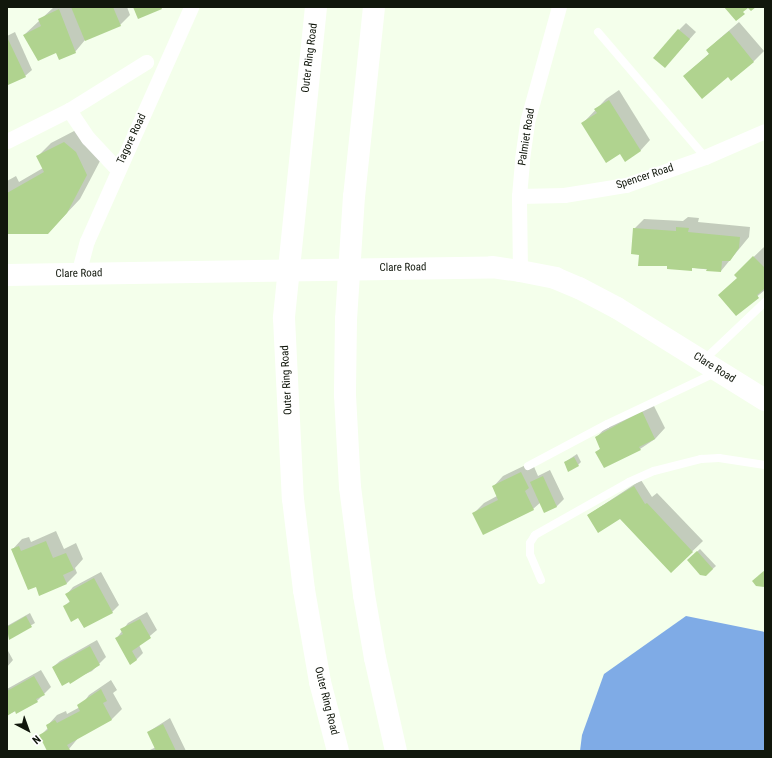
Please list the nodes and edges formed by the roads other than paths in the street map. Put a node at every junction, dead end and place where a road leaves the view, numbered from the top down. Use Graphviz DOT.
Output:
graph roads {
  1 [pos="191,7"];
  2 [pos="316,7"];
  3 [pos="374,7"];
  4 [pos="559,7"];
  5 [pos="598,32"];
  6 [pos="146,62"];
  7 [pos="69,110"];
  8 [pos="765,131"];
  9 [pos="7,141"];
  10 [pos="705,157"];
  11 [pos="118,170"];
  12 [pos="519,196"];
  13 [pos="520,271"];
  14 [pos="78,274"];
  15 [pos="7,275"];
  16 [pos="765,302"];
  17 [pos="711,366"];
  18 [pos="765,400"];
  19 [pos="765,465"];
  20 [pos="528,466"];
  21 [pos="541,580"];
  22 [pos="338,751"];
  23 [pos="396,751"];
  1 -- 11 [label="street, Tagore Road"];
  2 -- 22 [label="main road, Outer Ring Road"];
  3 -- 23 [label="main road"];
  4 -- 12 [label="street, Palmiet Road"];
  5 -- 10 [label="lane"];
  6 -- 7 [label="street"];
  7 -- 9 [label="street"];
  7 -- 11 [label="street"];
  8 -- 10 [label="street, Spencer Road"];
  10 -- 12 [label="street, Spencer Road"];
  11 -- 14 [label="street, Tagore Road"];
  12 -- 13 [label="street, Palmiet Road"];
  13 -- 14 [label="main road, Clare Road"];
  13 -- 17 [label="main road, Clare Road"];
  14 -- 15 [label="main road, Clare Road"];
  16 -- 17 [label="lane"];
  17 -- 18 [label="main road, Clare Road"];
  17 -- 20 [label="lane"];
  19 -- 21 [label="lane"];
}
